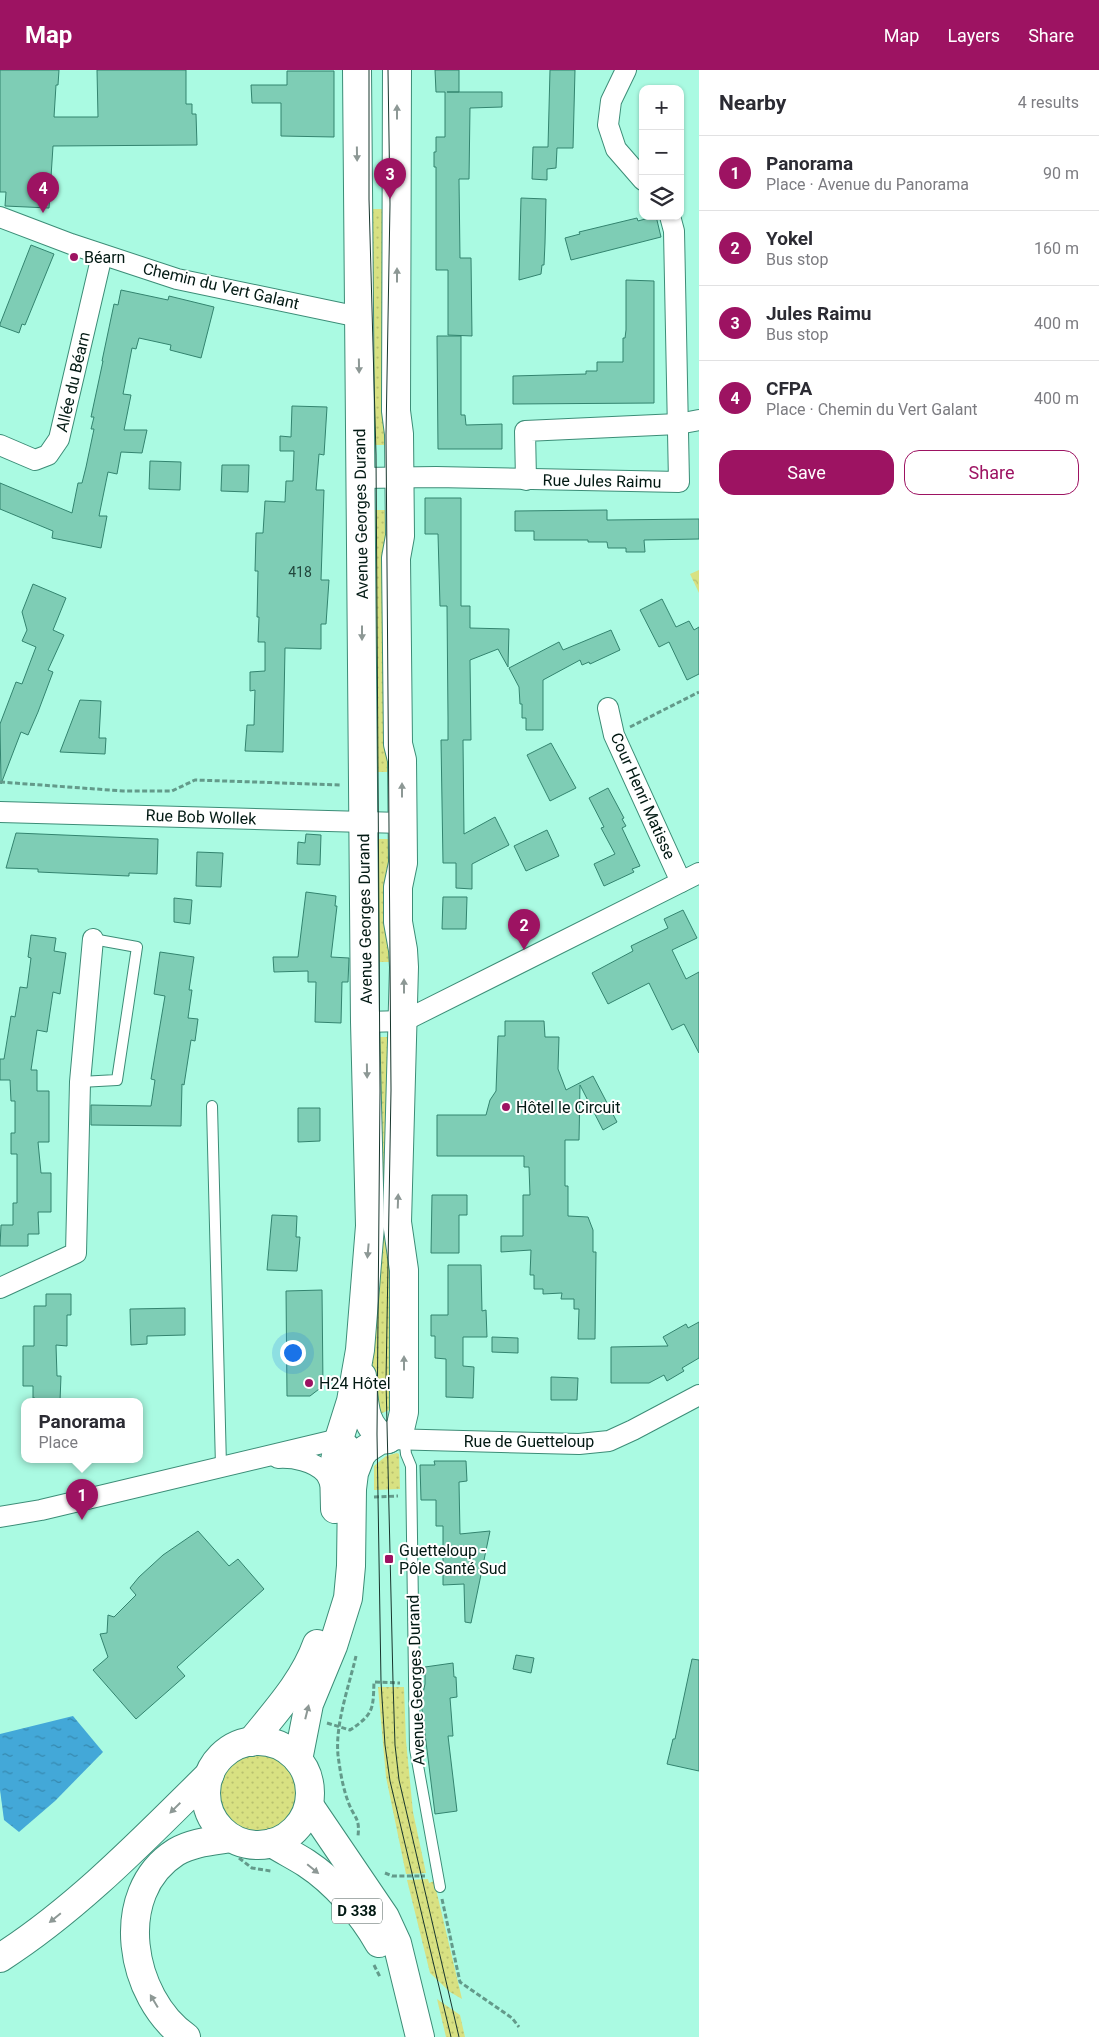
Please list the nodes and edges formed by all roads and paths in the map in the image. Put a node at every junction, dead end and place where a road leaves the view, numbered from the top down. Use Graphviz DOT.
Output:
graph roads {
  1 [pos="356,70"];
  2 [pos="397,70"];
  3 [pos="626,70"];
  4 [pos="639,175"];
  5 [pos="0,217"];
  6 [pos="671,220"];
  7 [pos="102,254"];
  8 [pos="359,317"];
  9 [pos="699,420"];
  10 [pos="678,424"];
  11 [pos="0,445"];
  12 [pos="360,478"];
  13 [pos="399,478"];
  14 [pos="526,480"];
  15 [pos="699,692"];
  16 [pos="608,708"];
  17 [pos="614,735"];
  18 [pos="0,782"];
  19 [pos="363,786"];
  20 [pos="0,812"];
  21 [pos="364,822"];
  22 [pos="402,823"];
  23 [pos="699,873"];
  24 [pos="681,882"];
  25 [pos="93,939"];
  26 [pos="404,1021"];
  27 [pos="366,1022"];
  28 [pos="80,1082"];
  29 [pos="212,1106"];
  30 [pos="0,1288"];
  31 [pos="360,1350"];
  32 [pos="699,1395"];
  33 [pos="404,1412"];
  34 [pos="339,1439"];
  35 [pos="396,1439"];
  36 [pos="438,1440"];
  37 [pos="256,1459"];
  38 [pos="221,1466"];
  39 [pos="354,1473"];
  40 [pos="411,1496"];
  41 [pos="371,1497"];
  42 [pos="335,1501"];
  43 [pos="1,1513"];
  44 [pos="401,1683"];
  45 [pos="340,1728"];
  46 [pos="251,1742"];
  47 [pos="298,1760"];
  48 [pos="210,1774"];
  49 [pos="309,1805"];
  50 [pos="231,1838"];
  51 [pos="272,1844"];
  52 [pos="378,1871"];
  53 [pos="438,1874"];
  54 [pos="440,1886"];
  55 [pos="0,1958"];
  56 [pos="411,2004"];
  57 [pos="519,2027"];
  58 [pos="186,2037"];
  59 [pos="420,2037"];
  1 -- 8 [label="main road, Avenue Georges Durand, one-way"];
  13 -- 2 [label="main road, Avenue Georges Durand, one-way"];
  3 -- 4 [label="street"];
  5 -- 7 [label="street, Chemin du Vert Galant"];
  6 -- 10 [label="street, Rue Jules Raimu"];
  7 -- 8 [label="street, Chemin du Vert Galant"];
  7 -- 11 [label="street, Allée du Béarn"];
  8 -- 12 [label="main road, Avenue Georges Durand, one-way"];
  9 -- 10 [label="street, Rue Jules Raimu"];
  10 -- 14 [label="street, Rue Jules Raimu"];
  10 -- 14 [label="street, Rue Jules Raimu"];
  12 -- 13 [label="street, Rue Jules Raimu"];
  12 -- 19 [label="main road, Avenue Georges Durand, one-way"];
  13 -- 14 [label="street, Rue Jules Raimu"];
  22 -- 13 [label="main road, Avenue Georges Durand, one-way"];
  15 -- 17 [label="path"];
  16 -- 17 [label="street, Cour Henri Matisse"];
  17 -- 24 [label="street, Cour Henri Matisse"];
  18 -- 19 [label="path"];
  19 -- 21 [label="main road, Avenue Georges Durand"];
  20 -- 21 [label="street, Rue Bob Wollek"];
  21 -- 22 [label="street, Rue Bob Wollek"];
  21 -- 27 [label="main road, Avenue Georges Durand"];
  26 -- 22 [label="main road, Avenue Georges Durand, one-way"];
  23 -- 24 [label="street"];
  24 -- 26 [label="street"];
  25 -- 28 [label="street"];
  25 -- 28 [label="lane"];
  26 -- 27 [label="street"];
  33 -- 26 [label="main road, Avenue Georges Durand, one-way"];
  27 -- 31 [label="main road, Avenue Georges Durand, one-way"];
  28 -- 30 [label="street"];
  29 -- 38 [label="lane"];
  31 -- 34 [label="main road, Avenue Georges Durand"];
  31 -- 35 [label="main road"];
  32 -- 36 [label="street, Rue de Guetteloup"];
  33 -- 35 [label="main road, Avenue Georges Durand"];
  33 -- 36 [label="street, Rue de Guetteloup"];
  34 -- 37 [label="street"];
  34 -- 39 [label="street"];
  34 -- 42 [label="main road, Avenue Georges Durand"];
  35 -- 36 [label="street, Rue de Guetteloup"];
  35 -- 39 [label="main road, Avenue Georges Durand"];
  35 -- 40 [label="lane, Avenue Georges Durand"];
  37 -- 38 [label="street"];
  37 -- 42 [label="street"];
  38 -- 43 [label="street"];
  47 -- 39 [label="main road, Avenue Georges Durand, one-way"];
  40 -- 41 [label="path"];
  40 -- 53 [label="lane, Avenue Georges Durand"];
  42 -- 46 [label="main road, Avenue Georges Durand"];
  44 -- 45 [label="path"];
  46 -- 47 [label="main road"];
  46 -- 48 [label="main road"];
  47 -- 49 [label="main road"];
  48 -- 50 [label="main road"];
  48 -- 55 [label="main road, one-way"];
  49 -- 51 [label="main road"];
  49 -- 56 [label="main road, D 338"];
  50 -- 51 [label="main road"];
  58 -- 50 [label="main road, one-way"];
  51 -- 56 [label="main road, D 338, one-way"];
  52 -- 53 [label="path"];
  53 -- 54 [label="lane, Avenue Georges Durand"];
  54 -- 57 [label="path"];
  56 -- 59 [label="main road, D 338"];
}
